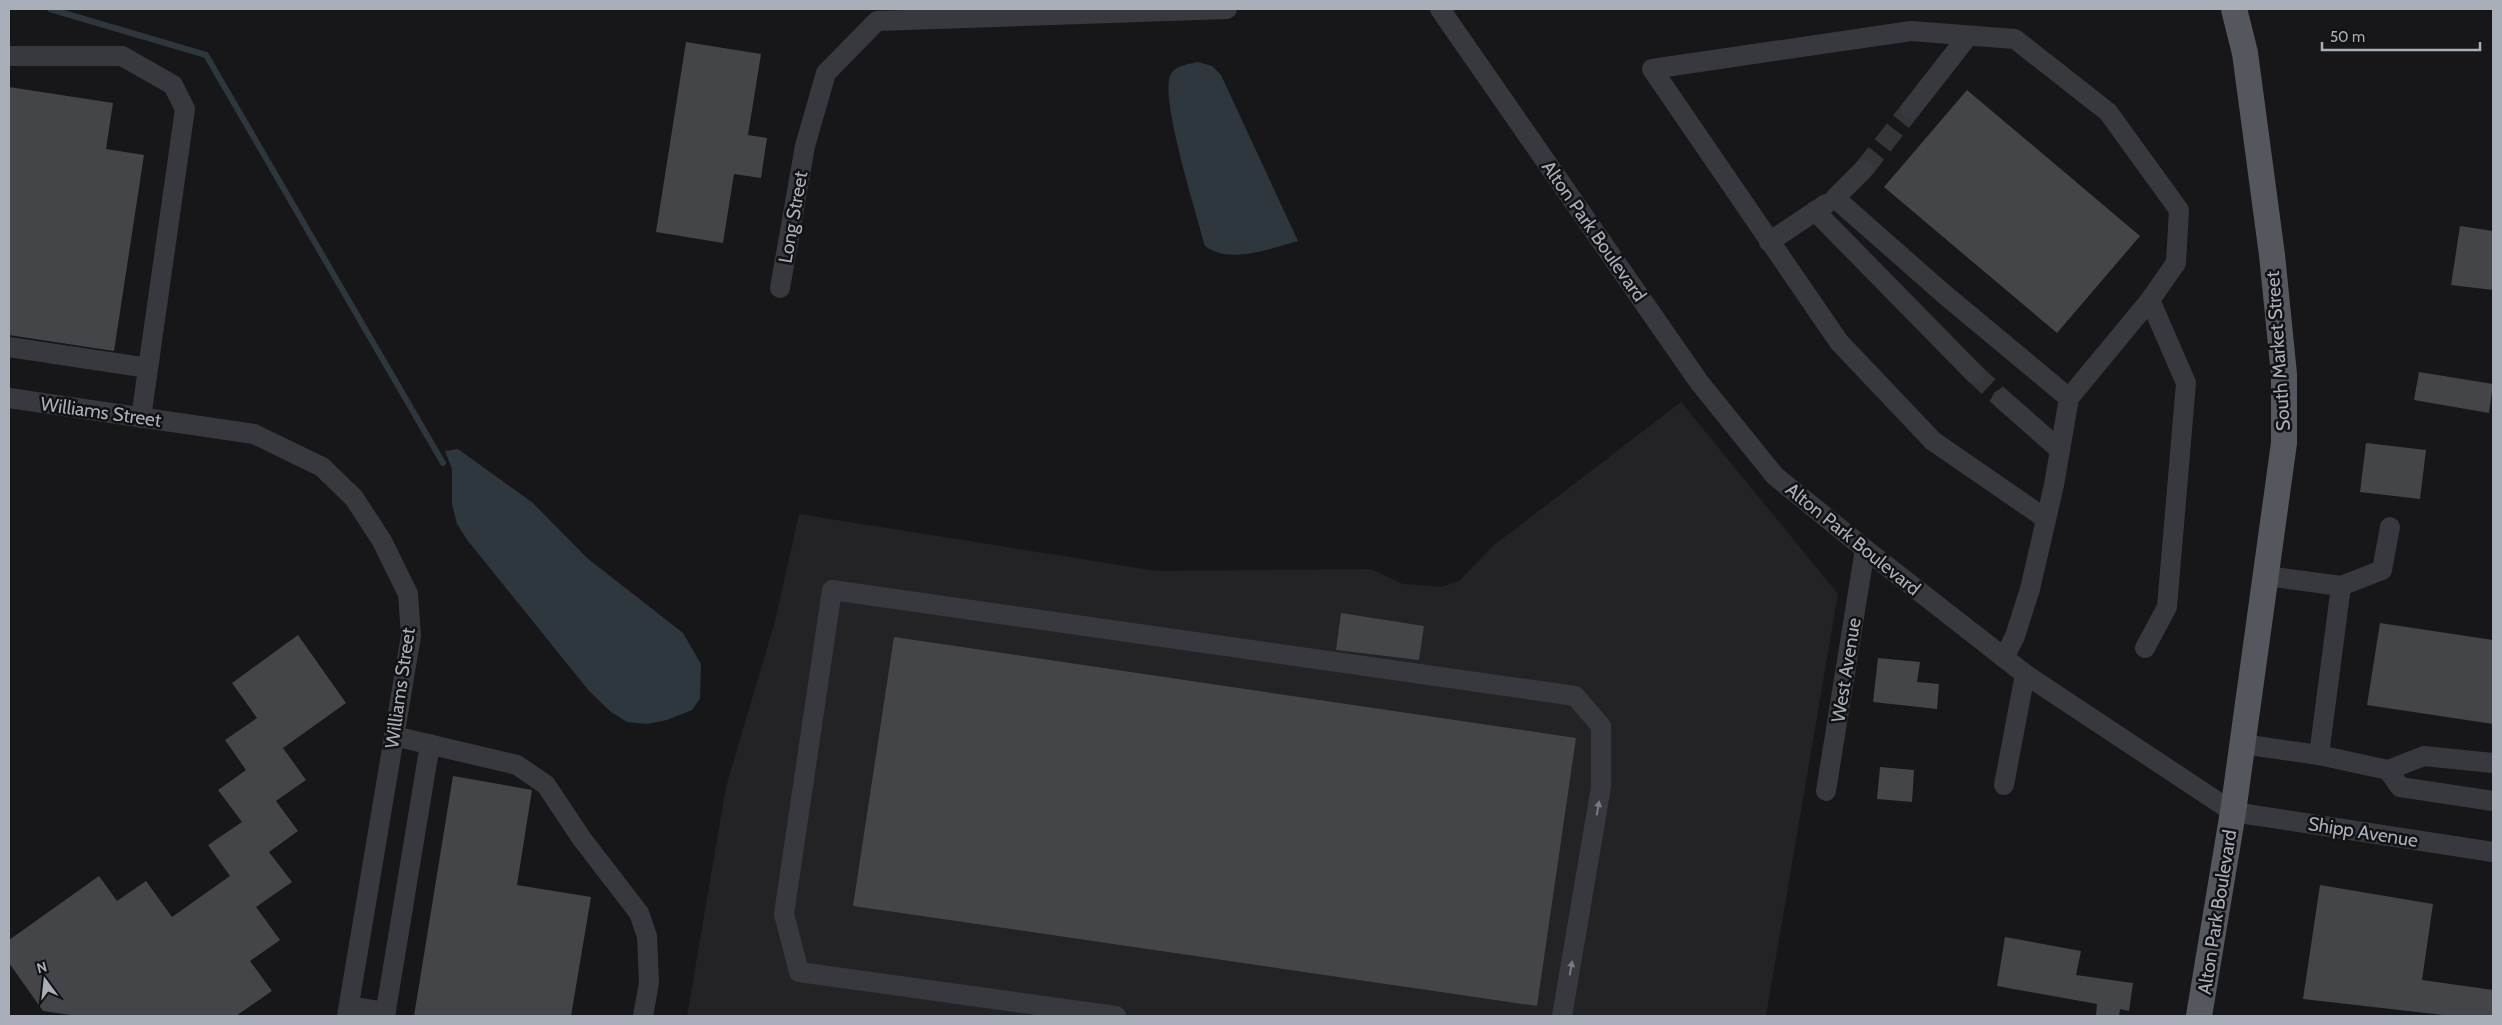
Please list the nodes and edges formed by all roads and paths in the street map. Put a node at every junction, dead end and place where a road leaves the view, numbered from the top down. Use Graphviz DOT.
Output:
graph roads {
  1 [pos="1227,9"];
  2 [pos="1440,9"];
  3 [pos="2234,9"];
  4 [pos="1968,36"];
  5 [pos="9,56"];
  6 [pos="1911,109"];
  7 [pos="1864,168"];
  8 [pos="1835,198"];
  9 [pos="1815,211"];
  10 [pos="1769,242"];
  11 [pos="780,288"];
  12 [pos="2150,300"];
  13 [pos="9,347"];
  14 [pos="148,368"];
  15 [pos="1974,373"];
  16 [pos="9,398"];
  17 [pos="2069,398"];
  18 [pos="2002,399"];
  19 [pos="141,418"];
  20 [pos="2060,450"];
  21 [pos="2046,519"];
  22 [pos="2390,527"];
  23 [pos="1865,549"];
  24 [pos="2266,576"];
  25 [pos="2341,586"];
  26 [pos="2145,648"];
  27 [pos="2004,658"];
  28 [pos="2025,674"];
  29 [pos="394,736"];
  30 [pos="430,744"];
  31 [pos="2242,744"];
  32 [pos="2319,755"];
  33 [pos="2493,762"];
  34 [pos="2388,770"];
  35 [pos="2004,785"];
  36 [pos="1826,791"];
  37 [pos="2493,801"];
  38 [pos="2233,812"];
  39 [pos="2493,852"];
  40 [pos="348,1011"];
  41 [pos="385,1014"];
  42 [pos="643,1016"];
  43 [pos="1116,1016"];
  44 [pos="1562,1016"];
  45 [pos="2199,1016"];
  1 -- 11 [label="street, Long Street"];
  2 -- 23 [label="street, Alton Park Boulevard"];
  3 -- 24 [label="main road, South Market Street"];
  4 -- 6 [label="street"];
  4 -- 10 [label="street"];
  4 -- 12 [label="street"];
  5 -- 14 [label="street"];
  7 -- 8 [label="street"];
  8 -- 9 [label="street"];
  8 -- 17 [label="street"];
  9 -- 10 [label="street"];
  9 -- 15 [label="street"];
  10 -- 21 [label="street"];
  12 -- 17 [label="street"];
  12 -- 26 [label="street"];
  13 -- 14 [label="street"];
  14 -- 19 [label="street"];
  16 -- 19 [label="street, Williams Street"];
  17 -- 20 [label="street"];
  18 -- 20 [label="street"];
  19 -- 29 [label="street, Williams Street"];
  20 -- 21 [label="street"];
  21 -- 27 [label="street"];
  22 -- 25 [label="street"];
  23 -- 27 [label="street, Alton Park Boulevard"];
  23 -- 36 [label="street, West Avenue"];
  24 -- 25 [label="street"];
  24 -- 31 [label="main road, South Market Street"];
  25 -- 32 [label="street"];
  27 -- 28 [label="street, Alton Park Boulevard"];
  28 -- 35 [label="street"];
  28 -- 38 [label="street, Alton Park Boulevard"];
  29 -- 30 [label="street"];
  29 -- 40 [label="street, Williams Street"];
  30 -- 41 [label="street"];
  30 -- 42 [label="street"];
  31 -- 32 [label="street"];
  31 -- 38 [label="main road, South Market Street"];
  32 -- 34 [label="street"];
  33 -- 34 [label="street"];
  34 -- 37 [label="street"];
  38 -- 39 [label="street, Shipp Avenue"];
  38 -- 45 [label="main road, Alton Park Boulevard"];
  40 -- 41 [label="street"];
  44 -- 43 [label="street, one-way"];
}
